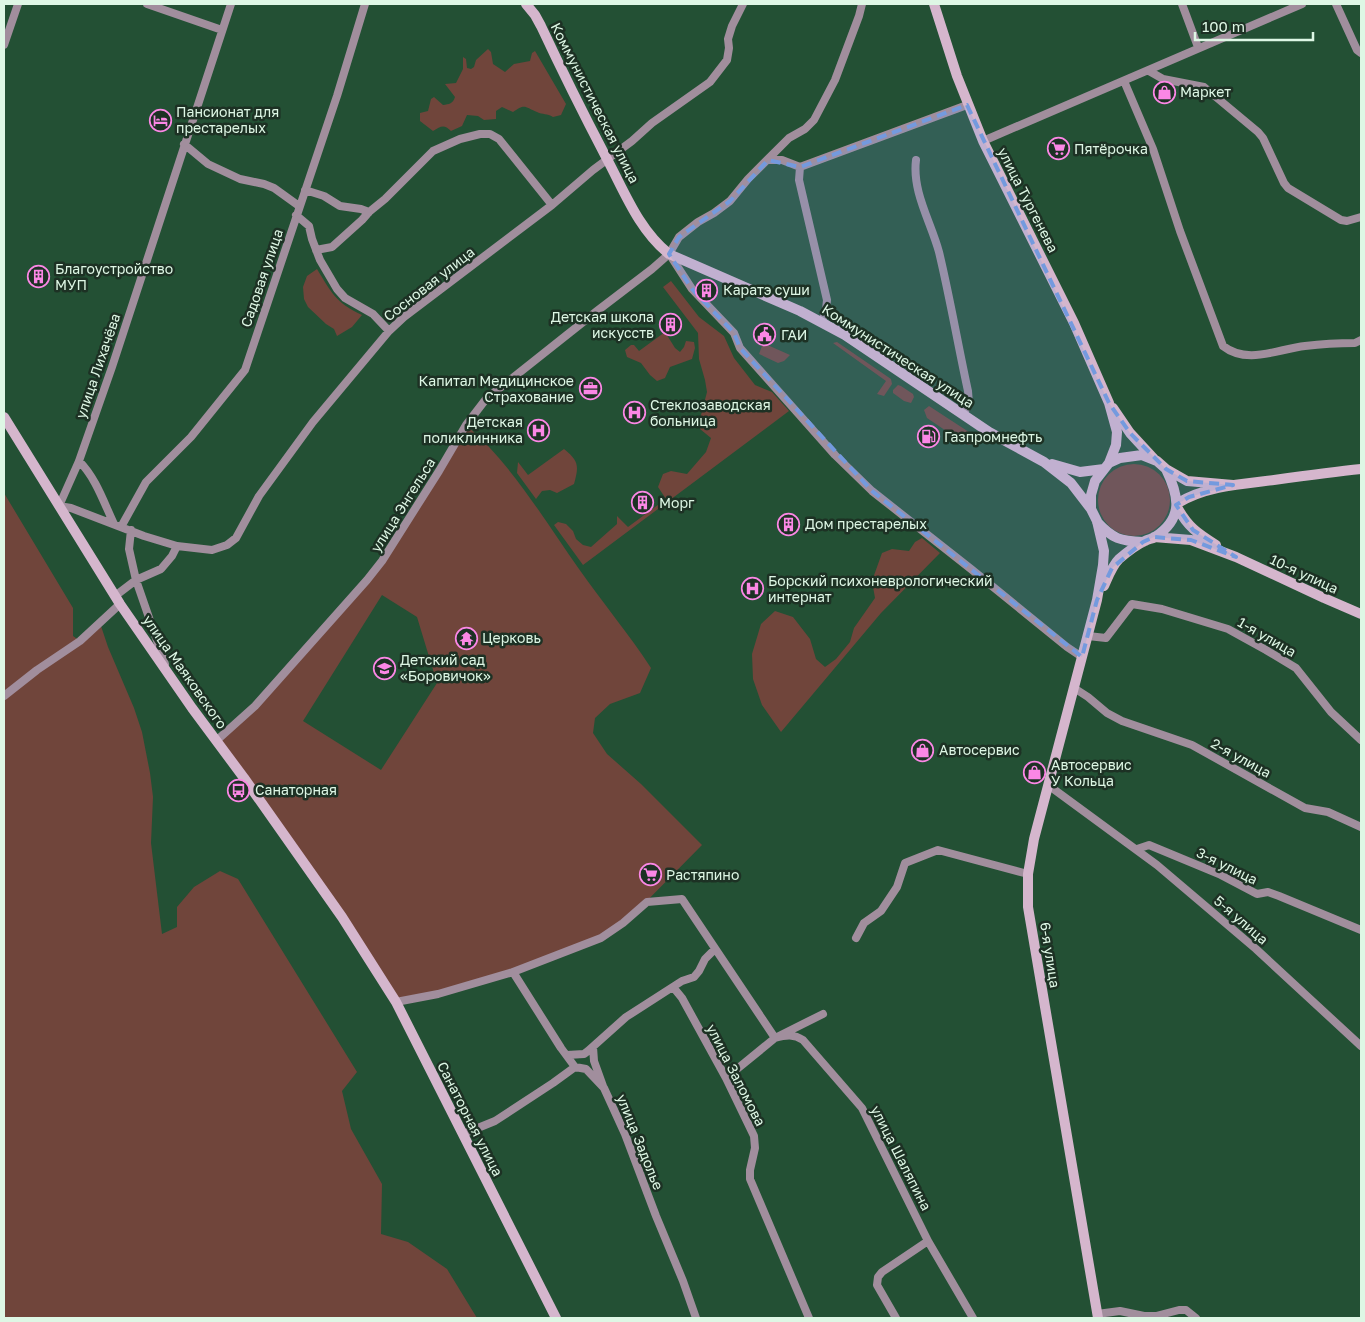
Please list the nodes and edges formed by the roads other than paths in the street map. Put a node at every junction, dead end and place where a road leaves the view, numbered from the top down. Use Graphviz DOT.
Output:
graph roads {
  1 [pos="18,4"];
  2 [pos="147,4"];
  3 [pos="231,4"];
  4 [pos="365,4"];
  5 [pos="743,4"];
  6 [pos="862,4"];
  7 [pos="934,4"];
  8 [pos="1182,4"];
  9 [pos="1302,4"];
  10 [pos="1336,4"];
  11 [pos="530,5"];
  12 [pos="222,30"];
  13 [pos="4,45"];
  14 [pos="1198,47"];
  15 [pos="1361,53"];
  16 [pos="1149,71"];
  17 [pos="1124,81"];
  18 [pos="967,105"];
  19 [pos="983,141"];
  20 [pos="184,144"];
  21 [pos="607,159"];
  22 [pos="768,160"];
  23 [pos="916,160"];
  24 [pos="800,167"];
  25 [pos="305,190"];
  26 [pos="552,205"];
  27 [pos="299,206"];
  28 [pos="368,212"];
  29 [pos="296,215"];
  30 [pos="1361,217"];
  31 [pos="316,250"];
  32 [pos="669,254"];
  33 [pos="822,322"];
  34 [pos="389,331"];
  35 [pos="1361,340"];
  36 [pos="1109,403"];
  37 [pos="963,414"];
  38 [pos="4,417"];
  39 [pos="79,461"];
  40 [pos="1157,461"];
  41 [pos="1044,462"];
  42 [pos="1107,466"];
  43 [pos="1361,468"];
  44 [pos="1166,469"];
  45 [pos="1233,485"];
  46 [pos="1178,505"];
  47 [pos="59,506"];
  48 [pos="1091,510"];
  49 [pos="1097,521"];
  50 [pos="117,525"];
  51 [pos="131,530"];
  52 [pos="1154,537"];
  53 [pos="1144,542"];
  54 [pos="177,546"];
  55 [pos="1236,557"];
  56 [pos="136,580"];
  57 [pos="118,600"];
  58 [pos="1097,600"];
  59 [pos="1361,614"];
  60 [pos="1088,636"];
  61 [pos="1082,657"];
  62 [pos="170,677"];
  63 [pos="1074,688"];
  64 [pos="4,696"];
  65 [pos="1361,740"];
  66 [pos="216,741"];
  67 [pos="1048,785"];
  68 [pos="1361,826"];
  69 [pos="1137,849"];
  70 [pos="1028,874"];
  71 [pos="1361,930"];
  72 [pos="355,936"];
  73 [pos="856,938"];
  74 [pos="716,949"];
  75 [pos="513,972"];
  76 [pos="673,987"];
  77 [pos="396,1002"];
  78 [pos="823,1014"];
  79 [pos="775,1038"];
  80 [pos="1361,1046"];
  81 [pos="593,1047"];
  82 [pos="567,1055"];
  83 [pos="575,1066"];
  84 [pos="726,1078"];
  85 [pos="604,1088"];
  86 [pos="463,1134"];
  87 [pos="928,1240"];
  88 [pos="1097,1316"];
  89 [pos="556,1318"];
  90 [pos="696,1318"];
  91 [pos="809,1318"];
  92 [pos="896,1318"];
  93 [pos="973,1318"];
  94 [pos="1196,1318"];
  1 -- 13 [label="street"];
  2 -- 12 [label="street"];
  3 -- 12 [label="street, улица Лихачёва"];
  4 -- 25 [label="street, Садовая улица"];
  5 -- 21 [label="street, Сосновая улица"];
  6 -- 22 [label="street, улица Энгельса"];
  7 -- 18 [label="street, улица Тургенева"];
  8 -- 14 [label="street"];
  9 -- 14 [label="street"];
  10 -- 15 [label="street"];
  11 -- 21 [label="street, Коммунистическая улица"];
  12 -- 20 [label="street, улица Лихачёва"];
  14 -- 16 [label="street"];
  16 -- 17 [label="street"];
  16 -- 30 [label="street"];
  17 -- 19 [label="street"];
  17 -- 35 [label="street"];
  18 -- 19 [label="street, улица Тургенева"];
  18 -- 24 [label="street"];
  19 -- 36 [label="street, улица Тургенева"];
  20 -- 27 [label="street"];
  20 -- 39 [label="street, улица Лихачёва"];
  21 -- 26 [label="street, Сосновая улица"];
  21 -- 32 [label="street, Коммунистическая улица"];
  22 -- 24 [label="street"];
  22 -- 32 [label="street, улица Энгельса"];
  23 -- 37 [label="street"];
  24 -- 33 [label="street"];
  25 -- 27 [label="street, Садовая улица"];
  25 -- 28 [label="street"];
  26 -- 28 [label="street"];
  26 -- 34 [label="street, Сосновая улица"];
  27 -- 29 [label="street, Садовая улица"];
  28 -- 31 [label="street"];
  29 -- 31 [label="street"];
  29 -- 50 [label="street, Садовая улица"];
  31 -- 34 [label="street"];
  32 -- 33 [label="street, Коммунистическая улица"];
  32 -- 61 [label="street"];
  32 -- 66 [label="street, улица Энгельса"];
  33 -- 37 [label="street, Коммунистическая улица"];
  34 -- 54 [label="street, Сосновая улица"];
  36 -- 40 [label="street, улица Тургенева"];
  36 -- 42 [label="street, улица Тургенева"];
  37 -- 41 [label="street, Коммунистическая улица"];
  38 -- 47 [label="street, улица Маяковского"];
  39 -- 47 [label="street, улица Лихачёва"];
  39 -- 50 [label="street"];
  40 -- 42 [label="street"];
  40 -- 44 [label="street"];
  41 -- 42 [label="street, Коммунистическая улица"];
  41 -- 48 [label="street, Коммунистическая улица"];
  42 -- 48 [label="street"];
  43 -- 45 [label="street"];
  44 -- 45 [label="street"];
  44 -- 46 [label="street"];
  45 -- 46 [label="street"];
  46 -- 52 [label="street"];
  46 -- 55 [label="street, 10-я улица"];
  47 -- 50 [label="street, Сосновая улица"];
  47 -- 57 [label="street, улица Маяковского"];
  48 -- 49 [label="street"];
  49 -- 53 [label="street"];
  49 -- 58 [label="street"];
  50 -- 51 [label="street, Сосновая улица"];
  51 -- 54 [label="street, Сосновая улица"];
  51 -- 56 [label="street"];
  52 -- 53 [label="street"];
  52 -- 55 [label="street, 10-я улица"];
  53 -- 58 [label="street"];
  54 -- 56 [label="street"];
  55 -- 59 [label="street, 10-я улица"];
  56 -- 57 [label="street"];
  56 -- 62 [label="street"];
  57 -- 62 [label="street, улица Маяковского"];
  57 -- 64 [label="street"];
  58 -- 60 [label="street, 6-я улица"];
  60 -- 61 [label="street, 6-я улица"];
  60 -- 65 [label="street, 1-я улица"];
  61 -- 63 [label="street, 6-я улица"];
  62 -- 66 [label="street, улица Маяковского"];
  63 -- 67 [label="street, 6-я улица"];
  63 -- 68 [label="street, 2-я улица"];
  66 -- 72 [label="street, улица Маяковского"];
  67 -- 69 [label="street, 5-я улица"];
  67 -- 70 [label="street, 6-я улица"];
  69 -- 71 [label="street, 3-я улица"];
  69 -- 80 [label="street, 5-я улица"];
  70 -- 73 [label="street"];
  70 -- 88 [label="street, 6-я улица"];
  72 -- 77 [label="street, Санаторная улица"];
  74 -- 75 [label="street"];
  74 -- 76 [label="street"];
  74 -- 79 [label="street"];
  75 -- 77 [label="street"];
  75 -- 82 [label="street, улица Задолье"];
  76 -- 81 [label="street"];
  76 -- 84 [label="street, улица Заломова"];
  77 -- 86 [label="street, Санаторная улица"];
  78 -- 79 [label="street"];
  79 -- 84 [label="street"];
  79 -- 87 [label="street, улица Шаляпина"];
  81 -- 82 [label="street"];
  81 -- 85 [label="street"];
  82 -- 83 [label="street, улица Задолье"];
  83 -- 85 [label="street, улица Задолье"];
  83 -- 86 [label="street"];
  84 -- 91 [label="street, улица Заломова"];
  85 -- 90 [label="street, улица Задолье"];
  86 -- 89 [label="street, Санаторная улица"];
  87 -- 92 [label="street"];
  87 -- 93 [label="street, улица Шаляпина"];
  88 -- 94 [label="street"];
}
